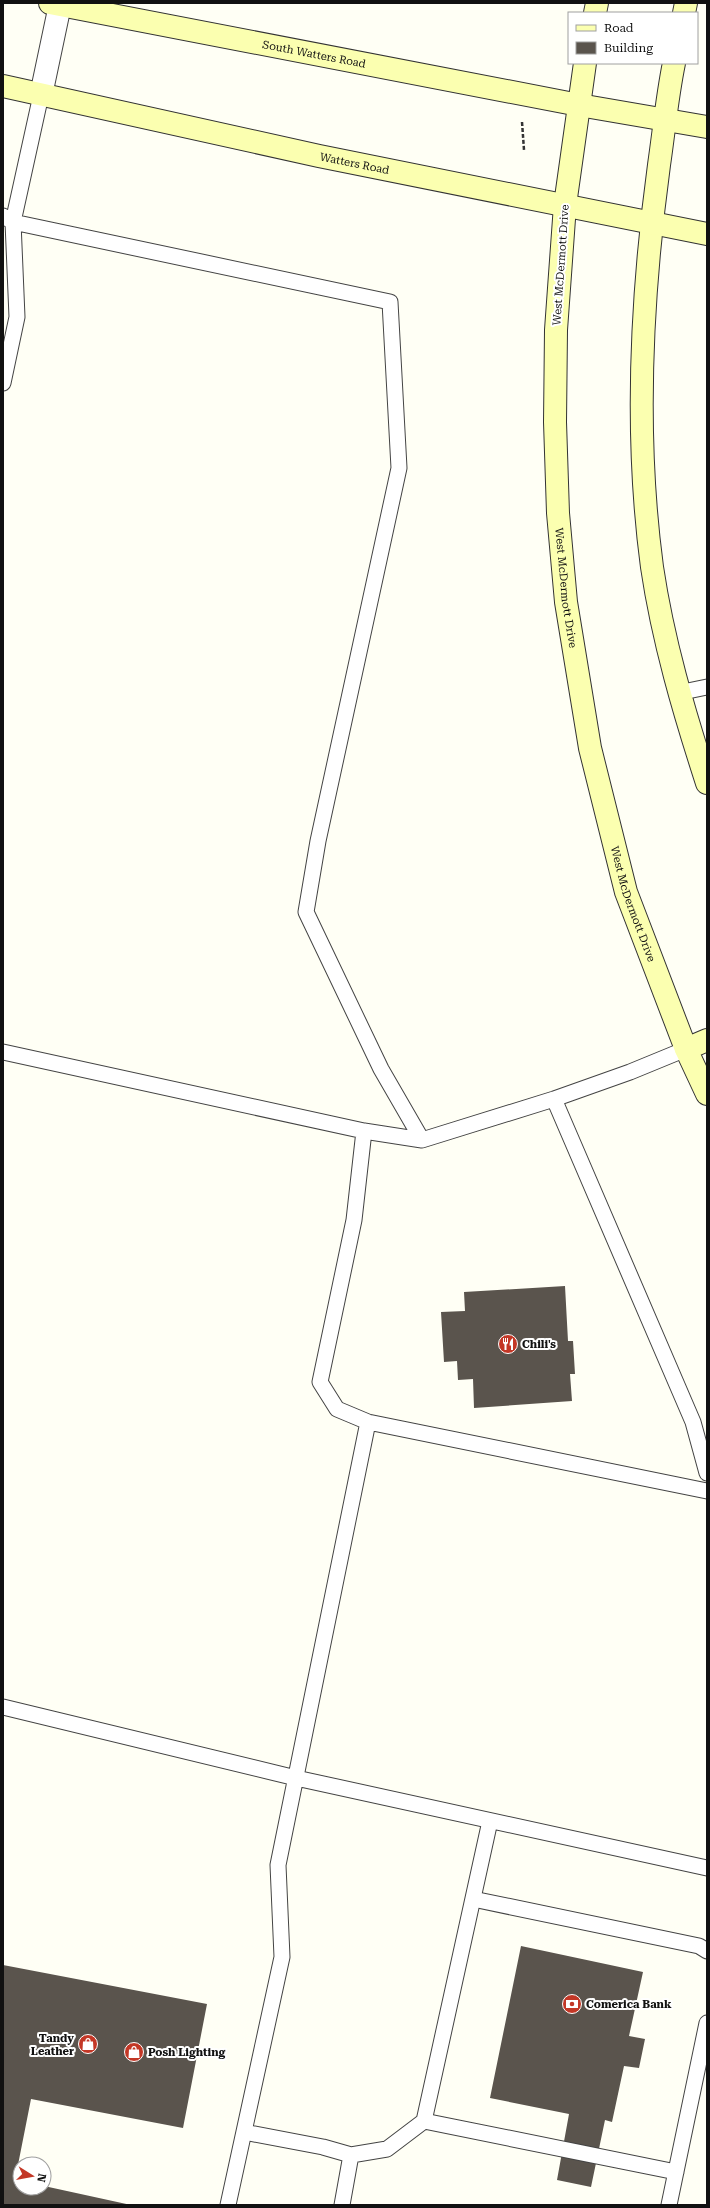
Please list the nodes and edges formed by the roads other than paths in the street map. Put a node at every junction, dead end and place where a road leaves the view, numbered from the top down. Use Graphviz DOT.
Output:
graph roads {
  1 [pos="57,4"];
  2 [pos="585,64"];
  3 [pos="674,64"];
  4 [pos="3,86"];
  5 [pos="41,95"];
  6 [pos="579,105"];
  7 [pos="665,120"];
  8 [pos="707,127"];
  9 [pos="565,206"];
  10 [pos="8,219"];
  11 [pos="651,223"];
  12 [pos="707,234"];
  13 [pos="3,383"];
  14 [pos="707,687"];
  15 [pos="678,693"];
  16 [pos="707,783"];
  17 [pos="707,1040"];
  18 [pos="686,1049"];
  19 [pos="3,1052"];
  20 [pos="707,1094"];
  21 [pos="554,1099"];
  22 [pos="364,1130"];
  23 [pos="422,1140"];
  24 [pos="368,1422"];
  25 [pos="707,1473"];
  26 [pos="707,1491"];
  27 [pos="3,1707"];
  28 [pos="296,1778"];
  29 [pos="490,1821"];
  30 [pos="707,1868"];
  31 [pos="473,1899"];
  32 [pos="707,1951"];
  33 [pos="707,2023"];
  34 [pos="424,2121"];
  35 [pos="244,2132"];
  36 [pos="351,2155"];
  37 [pos="676,2172"];
  38 [pos="228,2205"];
  39 [pos="342,2205"];
  40 [pos="669,2205"];
  1 -- 5 [label="street"];
  1 -- 6 [label="main road, South Watters Road"];
  2 -- 6 [label="main road, West McDermott Drive"];
  3 -- 7 [label="main road"];
  4 -- 5 [label="main road, Watters Road"];
  5 -- 9 [label="main road, Watters Road"];
  5 -- 10 [label="lane"];
  6 -- 7 [label="main road"];
  6 -- 9 [label="main road, West McDermott Drive"];
  7 -- 8 [label="main road"];
  7 -- 11 [label="main road"];
  9 -- 11 [label="main road, Watters Road"];
  9 -- 18 [label="main road, West McDermott Drive"];
  10 -- 13 [label="lane"];
  10 -- 23 [label="lane"];
  11 -- 12 [label="main road, Watters Road"];
  11 -- 15 [label="main road"];
  14 -- 15 [label="lane"];
  15 -- 16 [label="main road"];
  17 -- 18 [label="main road"];
  18 -- 20 [label="main road, West McDermott Drive"];
  18 -- 21 [label="lane"];
  19 -- 22 [label="lane"];
  21 -- 23 [label="lane"];
  21 -- 25 [label="lane"];
  22 -- 23 [label="lane"];
  22 -- 24 [label="lane"];
  24 -- 26 [label="lane"];
  24 -- 28 [label="lane"];
  27 -- 28 [label="lane"];
  28 -- 29 [label="lane"];
  28 -- 35 [label="lane"];
  29 -- 30 [label="lane"];
  29 -- 31 [label="lane"];
  31 -- 32 [label="lane"];
  31 -- 34 [label="lane"];
  33 -- 37 [label="lane"];
  34 -- 36 [label="lane"];
  34 -- 37 [label="lane"];
  35 -- 36 [label="lane"];
  35 -- 38 [label="lane"];
  36 -- 39 [label="lane"];
  37 -- 40 [label="lane"];
}
